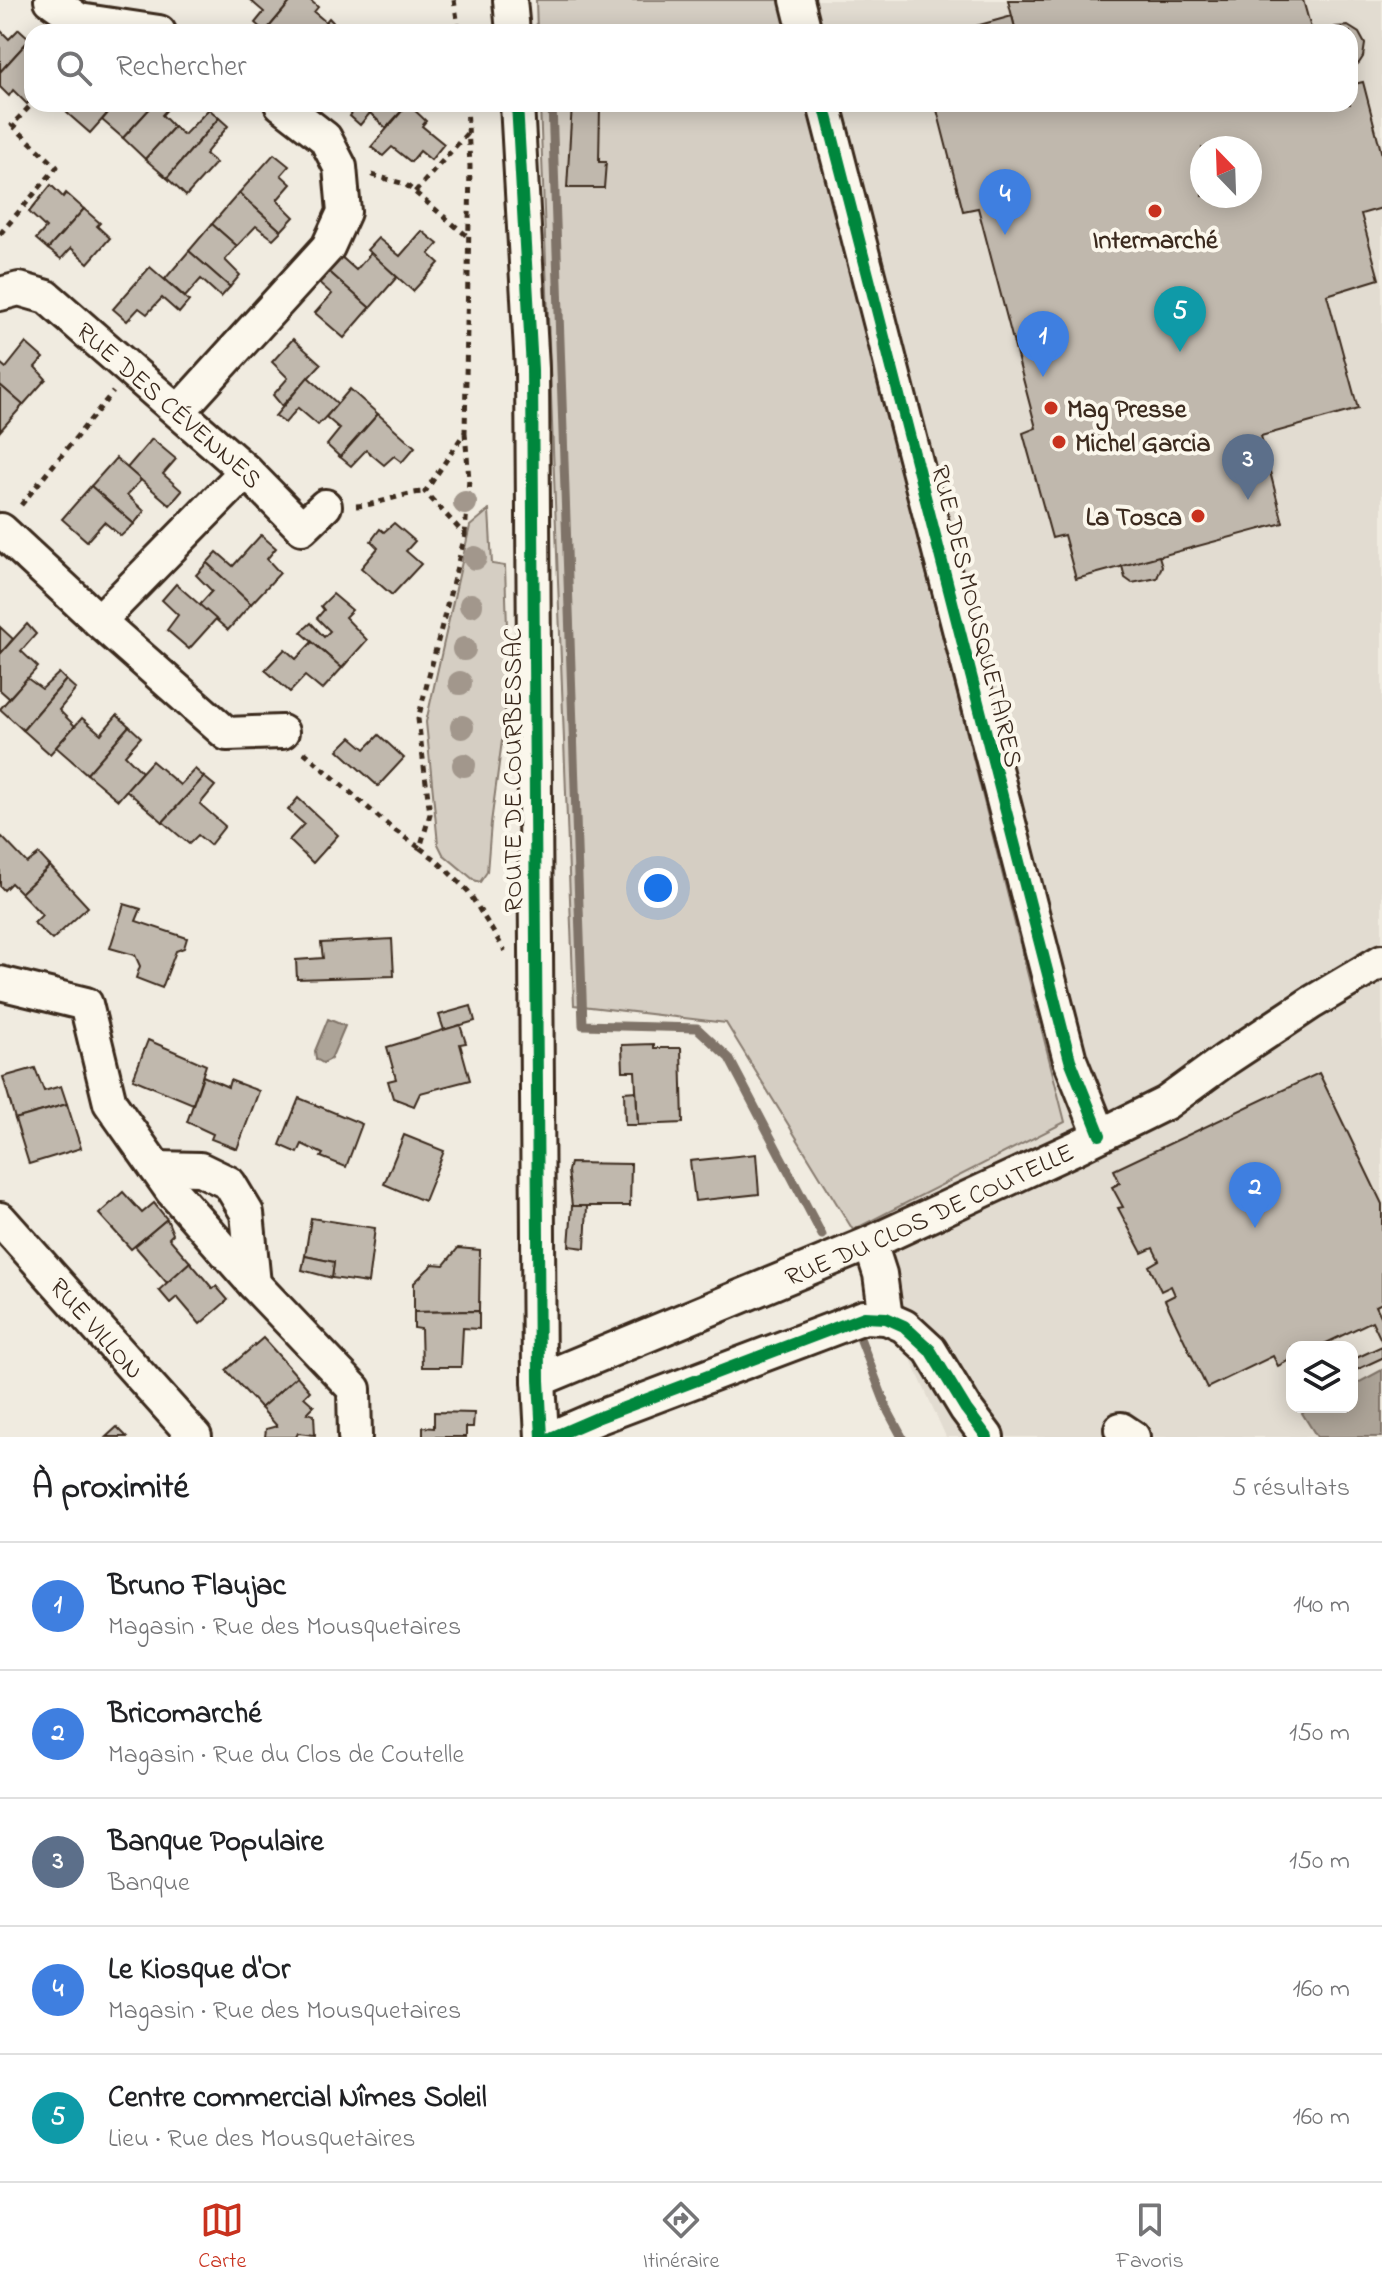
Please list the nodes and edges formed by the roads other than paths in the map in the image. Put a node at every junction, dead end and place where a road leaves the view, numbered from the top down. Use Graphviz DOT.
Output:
graph roads {
  1 [pos="51,0"];
  2 [pos="510,0"];
  3 [pos="797,0"];
  4 [pos="106,24"];
  5 [pos="512,24"];
  6 [pos="803,24"];
  7 [pos="291,112"];
  8 [pos="517,112"];
  9 [pos="826,112"];
  10 [pos="0,294"];
  11 [pos="179,411"];
  12 [pos="246,471"];
  13 [pos="325,506"];
  14 [pos="1,530"];
  15 [pos="99,621"];
  16 [pos="282,732"];
  17 [pos="1382,961"];
  18 [pos="0,983"];
  19 [pos="1100,1135"];
  20 [pos="156,1168"];
  21 [pos="6,1239"];
  22 [pos="870,1243"];
  23 [pos="254,1284"];
  24 [pos="886,1318"];
  25 [pos="539,1380"];
  26 [pos="195,1437"];
  27 [pos="355,1437"];
  28 [pos="542,1437"];
  29 [pos="553,1437"];
  30 [pos="987,1437"];
  1 -- 4 [label="street"];
  2 -- 5 [label="street"];
  3 -- 6 [label="street"];
  7 -- 11 [label="street"];
  8 -- 25 [label="street, ROUTE DE COURBESSAC"];
  9 -- 19 [label="street, RUE DES MOUSQUETAIRES"];
  10 -- 11 [label="street, RUE DES CÉVENNES"];
  11 -- 12 [label="street, RUE DES CÉVENNES"];
  12 -- 13 [label="street, RUE DES CÉVENNES"];
  12 -- 15 [label="street"];
  14 -- 15 [label="street"];
  15 -- 16 [label="street"];
  17 -- 19 [label="street, RUE DU CLOS DE COUTELLE"];
  18 -- 20 [label="street"];
  19 -- 22 [label="street, RUE DU CLOS DE COUTELLE"];
  20 -- 23 [label="street"];
  20 -- 23 [label="street"];
  21 -- 26 [label="street, RUE VILLON"];
  22 -- 24 [label="street"];
  22 -- 25 [label="street, RUE DU CLOS DE COUTELLE"];
  23 -- 27 [label="street"];
  24 -- 29 [label="street"];
  24 -- 30 [label="street"];
  25 -- 28 [label="street, ROUTE DE COURBESSAC"];
}
